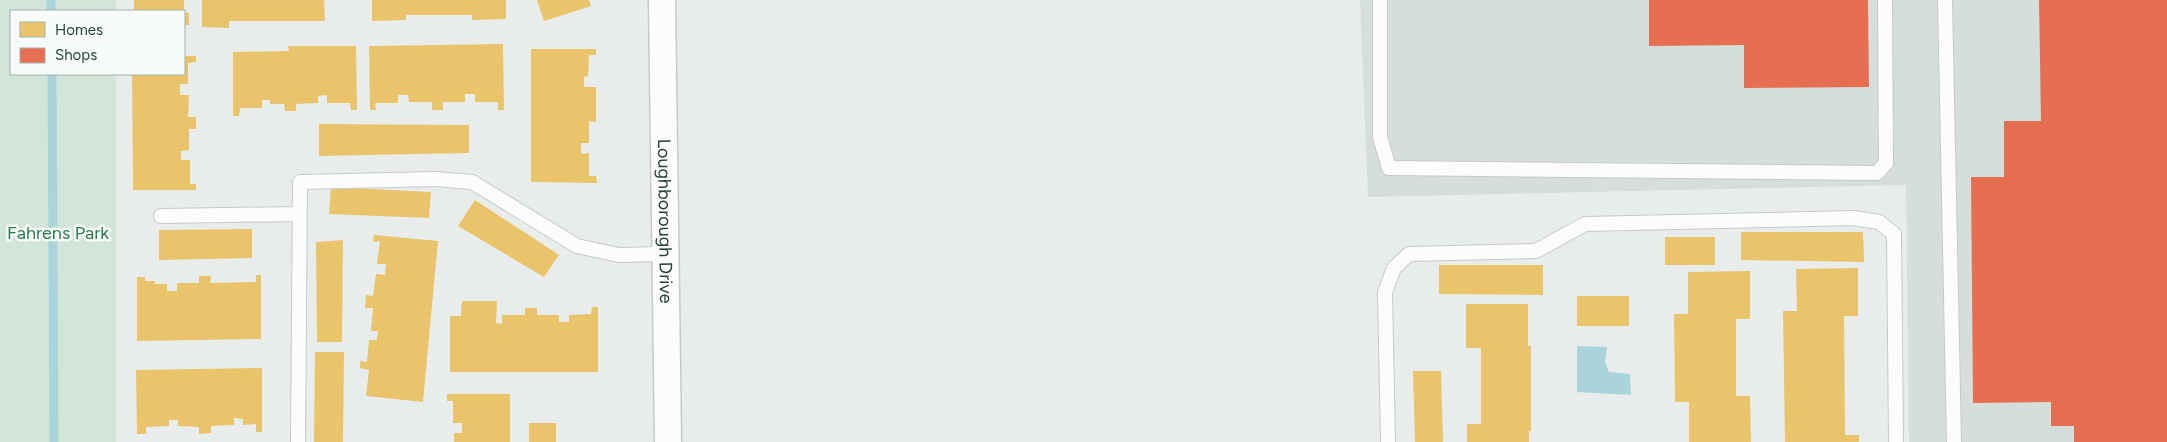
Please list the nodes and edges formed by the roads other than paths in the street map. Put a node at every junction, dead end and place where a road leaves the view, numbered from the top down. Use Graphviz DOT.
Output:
graph roads {
  1 [pos="662,0"];
  2 [pos="1380,0"];
  3 [pos="1885,0"];
  4 [pos="1945,0"];
  5 [pos="299,214"];
  6 [pos="161,216"];
  7 [pos="666,254"];
  8 [pos="298,442"];
  9 [pos="668,442"];
  10 [pos="1388,442"];
  11 [pos="1896,442"];
  12 [pos="1954,442"];
  1 -- 7 [label="street, Loughborough Drive"];
  2 -- 3 [label="lane"];
  4 -- 12 [label="lane"];
  5 -- 6 [label="lane"];
  5 -- 7 [label="lane"];
  5 -- 8 [label="lane"];
  7 -- 9 [label="street, Loughborough Drive"];
  10 -- 11 [label="lane"];
}
